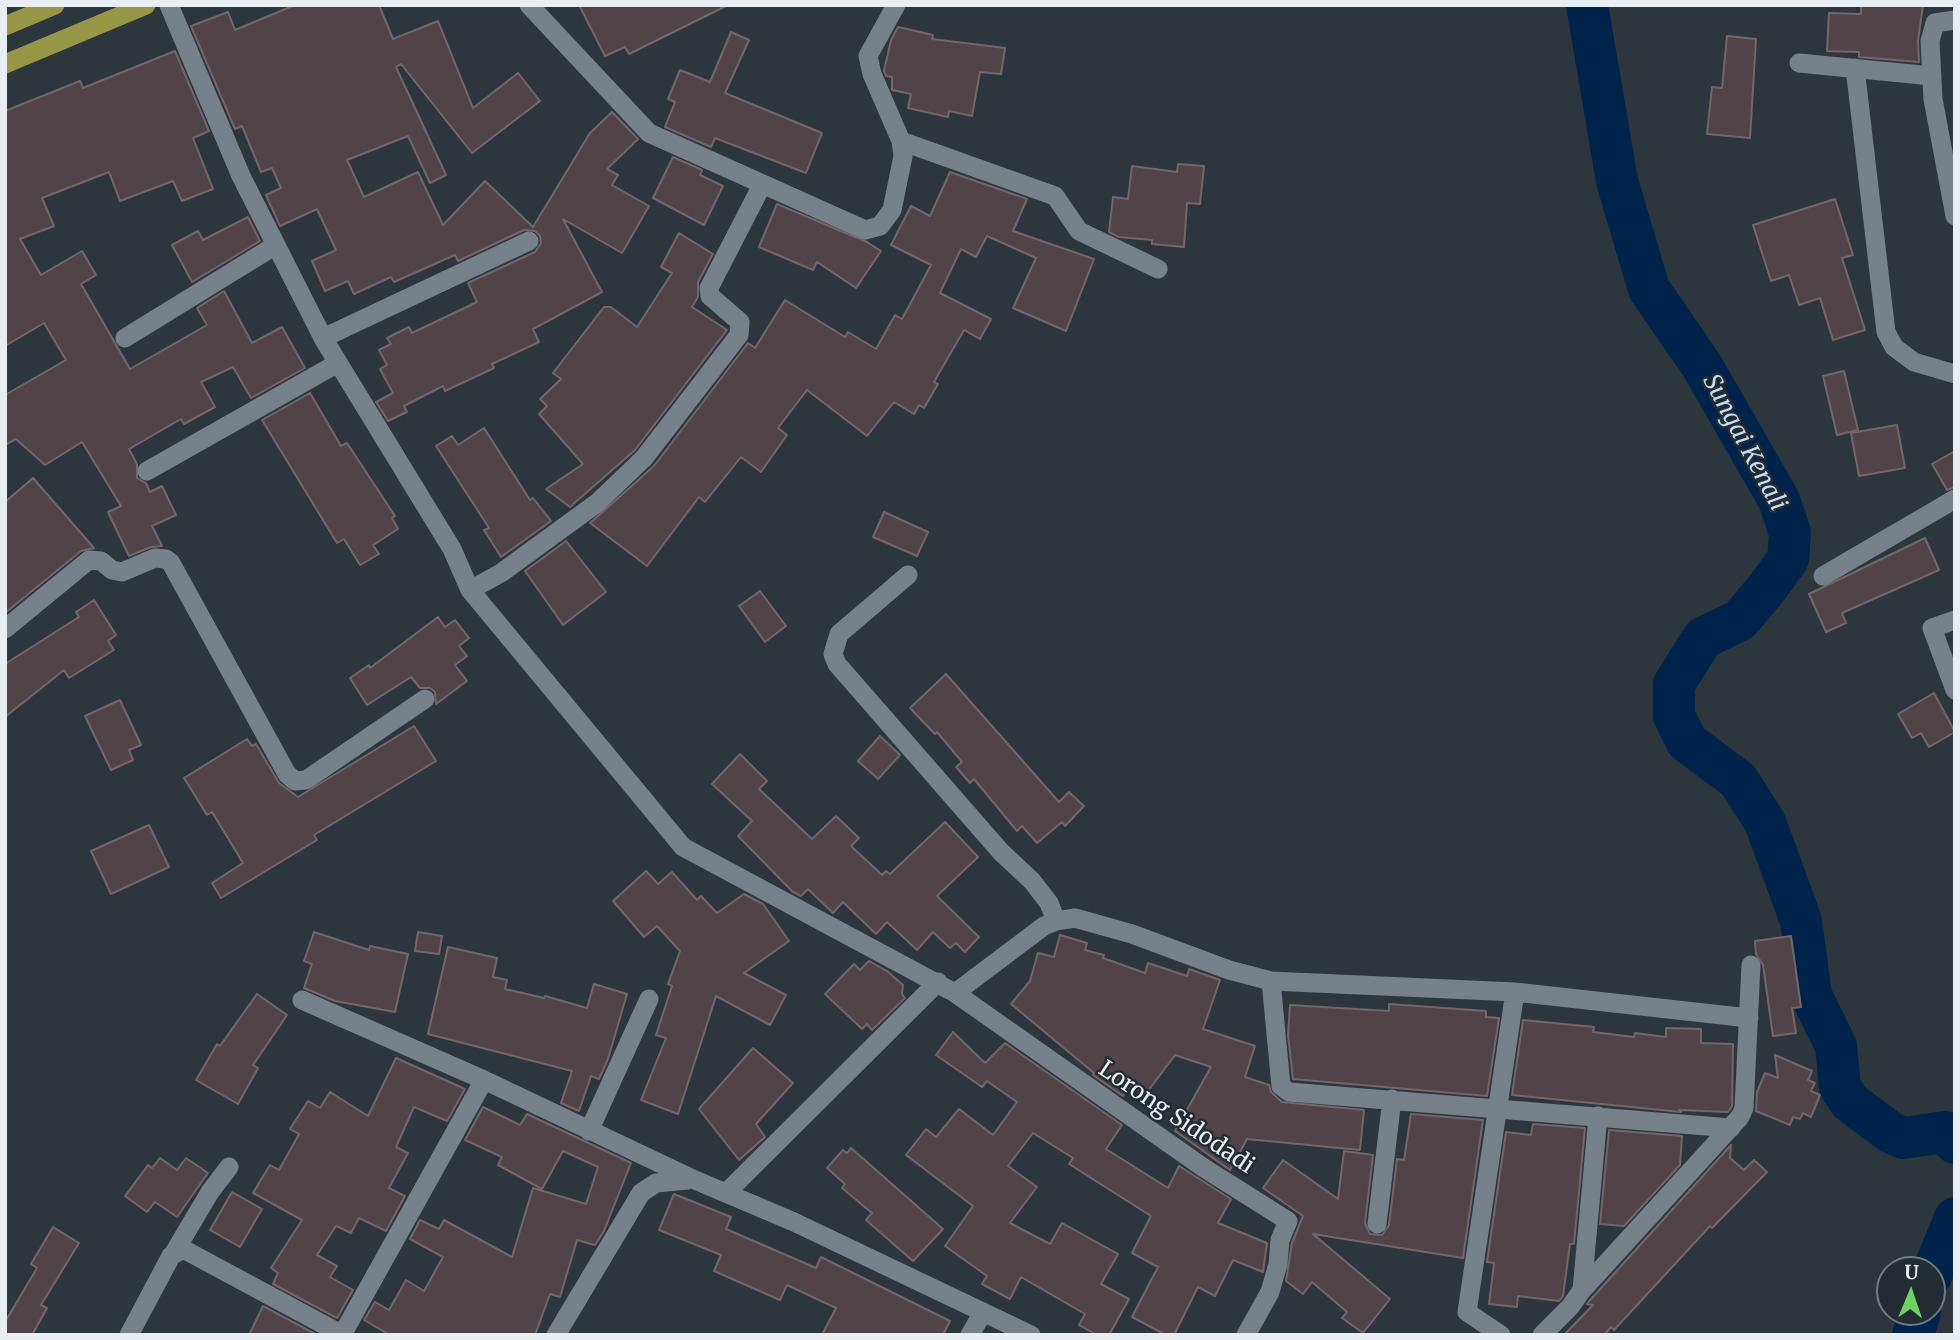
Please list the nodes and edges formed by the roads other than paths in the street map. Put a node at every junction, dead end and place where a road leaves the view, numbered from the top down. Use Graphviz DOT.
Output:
graph roads {
  1 [pos="55,5"];
  2 [pos="146,5"];
  3 [pos="169,5"];
  4 [pos="529,5"];
  5 [pos="897,5"];
  6 [pos="1955,20"];
  7 [pos="5,26"];
  8 [pos="1799,63"];
  9 [pos="5,64"];
  10 [pos="1855,68"];
  11 [pos="1932,76"];
  12 [pos="901,141"];
  13 [pos="762,186"];
  14 [pos="1955,216"];
  15 [pos="530,241"];
  16 [pos="276,246"];
  17 [pos="1158,269"];
  18 [pos="125,338"];
  19 [pos="323,338"];
  20 [pos="338,363"];
  21 [pos="1955,374"];
  22 [pos="147,471"];
  23 [pos="1955,499"];
  24 [pos="908,575"];
  25 [pos="1823,576"];
  26 [pos="471,590"];
  27 [pos="1955,620"];
  28 [pos="5,629"];
  29 [pos="1955,690"];
  30 [pos="425,699"];
  31 [pos="1056,921"];
  32 [pos="1751,965"];
  33 [pos="1271,981"];
  34 [pos="947,987"];
  35 [pos="1514,992"];
  36 [pos="649,999"];
  37 [pos="302,1000"];
  38 [pos="1749,1018"];
  39 [pos="484,1080"];
  40 [pos="1392,1099"];
  41 [pos="1497,1108"];
  42 [pos="1598,1116"];
  43 [pos="1731,1128"];
  44 [pos="589,1131"];
  45 [pos="229,1167"];
  46 [pos="695,1180"];
  47 [pos="727,1192"];
  48 [pos="1377,1224"];
  49 [pos="175,1251"];
  50 [pos="1582,1290"];
  51 [pos="983,1312"];
  52 [pos="129,1335"];
  53 [pos="342,1335"];
  54 [pos="556,1335"];
  55 [pos="970,1335"];
  56 [pos="1031,1335"];
  57 [pos="1247,1335"];
  58 [pos="1502,1335"];
  59 [pos="1542,1335"];
  1 -- 7 [label="main road"];
  2 -- 9 [label="main road"];
  3 -- 16 [label="street"];
  4 -- 13 [label="street"];
  5 -- 12 [label="street"];
  6 -- 11 [label="street"];
  8 -- 10 [label="street"];
  10 -- 11 [label="street"];
  10 -- 21 [label="street"];
  11 -- 14 [label="street"];
  12 -- 13 [label="street"];
  12 -- 17 [label="street"];
  13 -- 26 [label="street"];
  15 -- 19 [label="street"];
  16 -- 18 [label="street"];
  16 -- 19 [label="street"];
  19 -- 20 [label="street"];
  20 -- 22 [label="street"];
  20 -- 26 [label="street"];
  23 -- 25 [label="street"];
  24 -- 31 [label="street"];
  26 -- 34 [label="street"];
  27 -- 29 [label="street"];
  28 -- 30 [label="street"];
  31 -- 33 [label="street"];
  31 -- 34 [label="street"];
  32 -- 38 [label="street"];
  33 -- 35 [label="street"];
  33 -- 40 [label="street"];
  34 -- 47 [label="street"];
  34 -- 57 [label="street, Lorong Sidodadi"];
  35 -- 38 [label="street"];
  35 -- 41 [label="street"];
  36 -- 44 [label="street"];
  37 -- 39 [label="street"];
  38 -- 43 [label="street"];
  39 -- 44 [label="street"];
  39 -- 53 [label="street"];
  40 -- 41 [label="street"];
  40 -- 48 [label="street"];
  41 -- 42 [label="street"];
  41 -- 58 [label="street"];
  42 -- 43 [label="street"];
  42 -- 50 [label="street"];
  43 -- 50 [label="street"];
  44 -- 46 [label="street"];
  45 -- 49 [label="street"];
  46 -- 47 [label="street"];
  46 -- 54 [label="street"];
  47 -- 51 [label="street"];
  49 -- 52 [label="street"];
  49 -- 53 [label="street"];
  50 -- 59 [label="street"];
  51 -- 55 [label="street"];
  51 -- 56 [label="street"];
}
